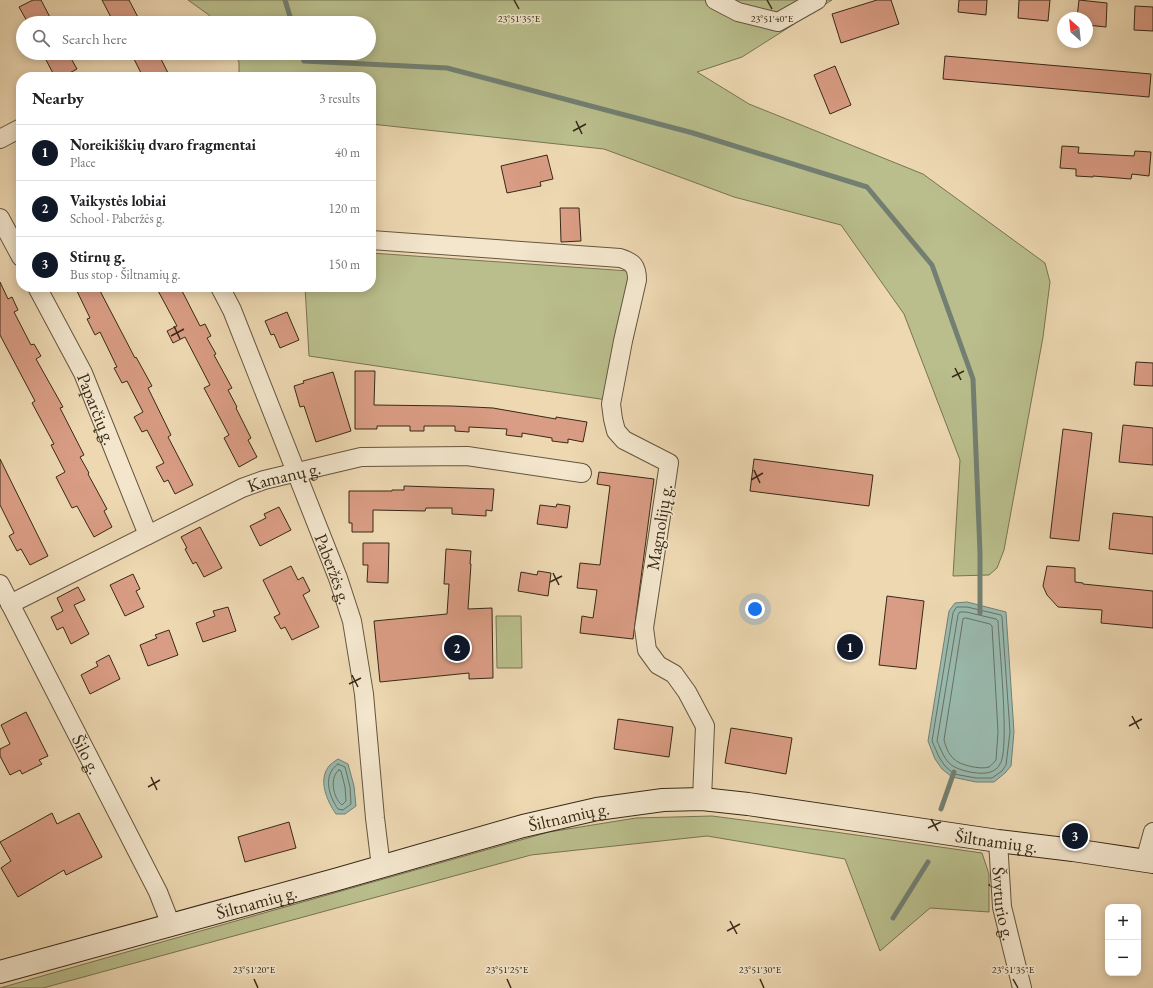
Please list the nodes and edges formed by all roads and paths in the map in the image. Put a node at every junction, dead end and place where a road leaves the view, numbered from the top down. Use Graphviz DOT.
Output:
graph roads {
  1 [pos="715,0"];
  2 [pos="812,1"];
  3 [pos="16,131"];
  4 [pos="0,139"];
  5 [pos="0,218"];
  6 [pos="376,240"];
  7 [pos="16,248"];
  8 [pos="40,292"];
  9 [pos="223,292"];
  10 [pos="296,472"];
  11 [pos="582,473"];
  12 [pos="148,535"];
  13 [pos="0,584"];
  14 [pos="10,604"];
  15 [pos="702,799"];
  16 [pos="1153,832"];
  17 [pos="998,841"];
  18 [pos="1149,862"];
  19 [pos="381,867"];
  20 [pos="172,924"];
  21 [pos="0,972"];
  22 [pos="1022,988"];
  1 -- 2 [label="street"];
  3 -- 4 [label="street"];
  5 -- 7 [label="street"];
  6 -- 15 [label="street, Magnolijų g."];
  8 -- 12 [label="street, Paparčių g."];
  9 -- 10 [label="street, Paberžės g."];
  10 -- 11 [label="street, Kamanų g."];
  10 -- 12 [label="street, Kamanų g."];
  10 -- 19 [label="street, Paberžės g."];
  12 -- 14 [label="street, Kamanų g."];
  13 -- 14 [label="street, Šilo g."];
  14 -- 20 [label="street, Šilo g."];
  15 -- 17 [label="main road, Šiltnamių g."];
  15 -- 19 [label="main road, Šiltnamių g."];
  16 -- 18 [label="street"];
  17 -- 18 [label="main road, Šiltnamių g."];
  17 -- 22 [label="street, Švyturio g."];
  19 -- 20 [label="main road, Šiltnamių g."];
  20 -- 21 [label="main road, Šiltnamių g."];
}
